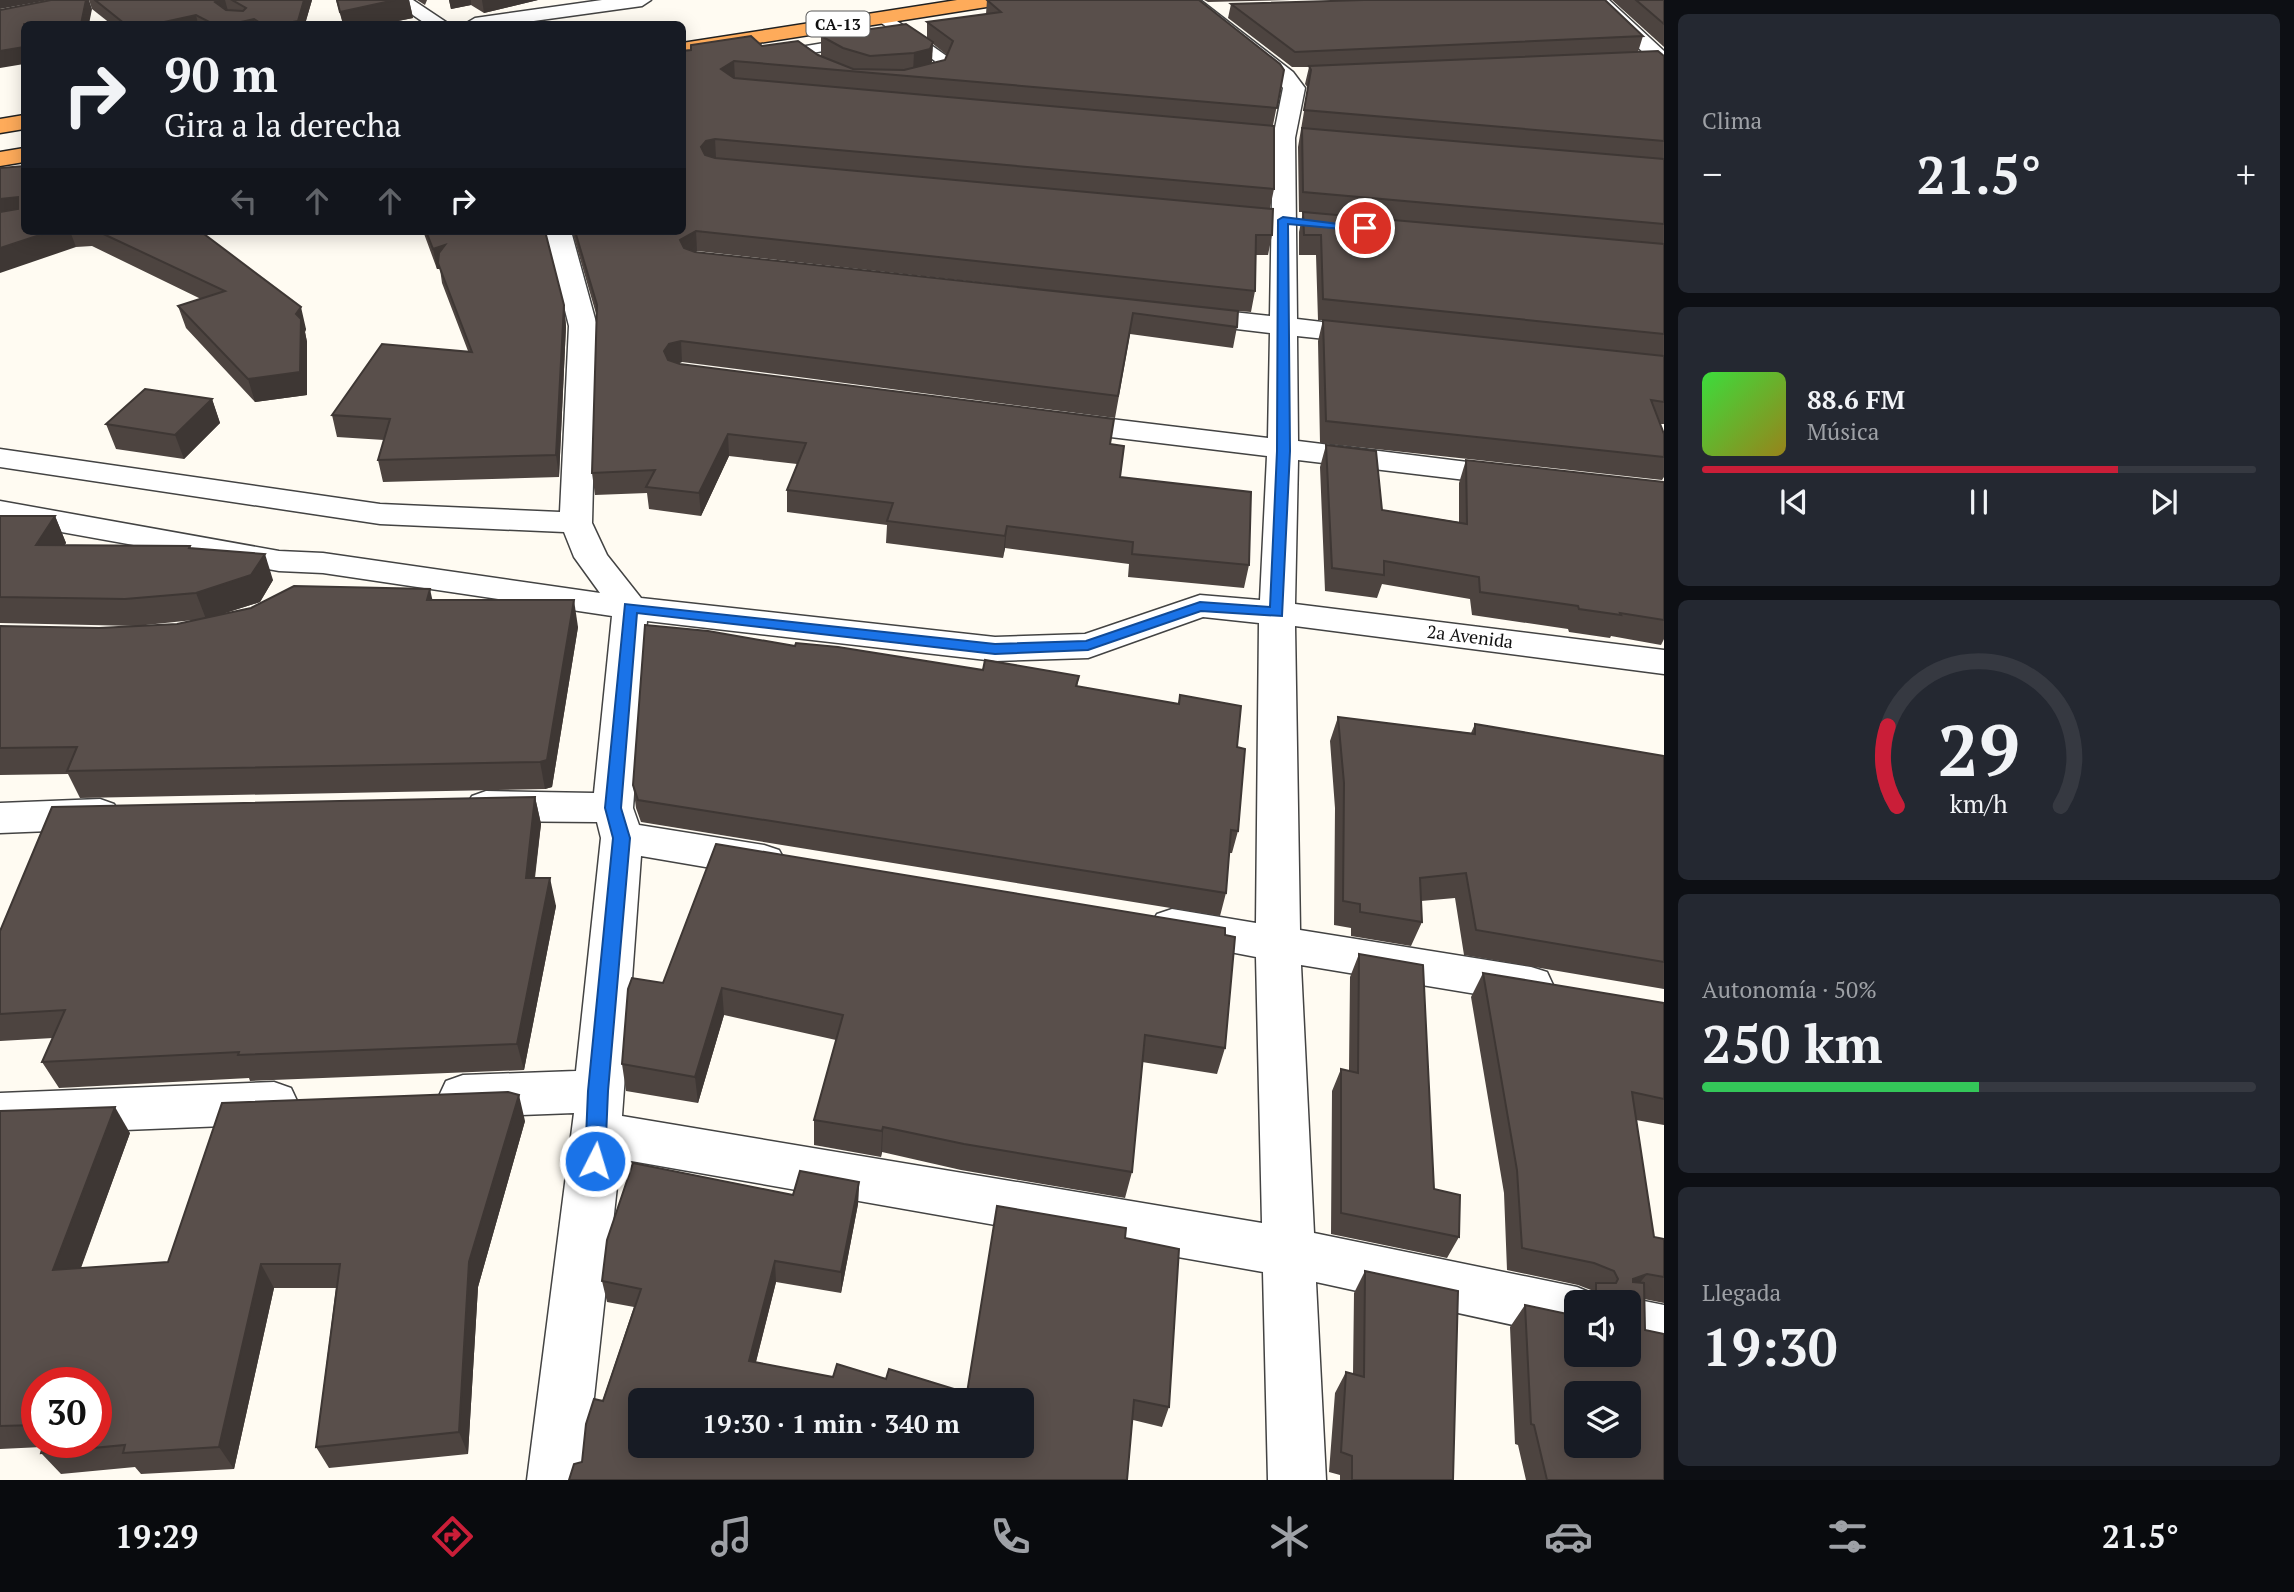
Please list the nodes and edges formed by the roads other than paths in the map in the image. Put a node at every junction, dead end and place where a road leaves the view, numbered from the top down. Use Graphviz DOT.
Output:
graph roads {
  1 [pos="400,0"];
  2 [pos="642,0"];
  3 [pos="993,0"];
  4 [pos="1598,0"];
  5 [pos="1209,7"];
  6 [pos="882,18"];
  7 [pos="434,21"];
  8 [pos="496,21"];
  9 [pos="780,34"];
  10 [pos="905,34"];
  11 [pos="686,48"];
  12 [pos="800,51"];
  13 [pos="1633,60"];
  14 [pos="1663,61"];
  15 [pos="816,64"];
  16 [pos="908,82"];
  17 [pos="21,122"];
  18 [pos="0,126"];
  19 [pos="21,156"];
  20 [pos="0,159"];
  21 [pos="559,235"];
  22 [pos="1160,312"];
  23 [pos="1283,326"];
  24 [pos="1405,339"];
  25 [pos="1037,419"];
  26 [pos="1283,451"];
  27 [pos="0,458"];
  28 [pos="46,465"];
  29 [pos="1542,480"];
  30 [pos="0,484"];
  31 [pos="0,511"];
  32 [pos="576,523"];
  33 [pos="323,563"];
  34 [pos="298,590"];
  35 [pos="630,608"];
  36 [pos="1277,612"];
  37 [pos="1664,662"];
  38 [pos="444,807"];
  39 [pos="142,813"];
  40 [pos="0,818"];
  41 [pos="617,823"];
  42 [pos="800,867"];
  43 [pos="1128,919"];
  44 [pos="1278,943"];
  45 [pos="1567,992"];
  46 [pos="414,1098"];
  47 [pos="317,1102"];
  48 [pos="598,1113"];
  49 [pos="0,1114"];
  50 [pos="1290,1252"];
  51 [pos="1564,1310"];
  52 [pos="1641,1326"];
  53 [pos="1664,1331"];
  54 [pos="556,1480"];
  55 [pos="1297,1480"];
  1 -- 7 [label="street"];
  2 -- 8 [label="street"];
  3 -- 6 [label="highway, CA-13"];
  4 -- 14 [label="street"];
  5 -- 23 [label="street"];
  6 -- 9 [label="highway, CA-13"];
  6 -- 10 [label="lane"];
  9 -- 11 [label="highway, CA-13"];
  9 -- 12 [label="lane"];
  10 -- 12 [label="lane"];
  10 -- 16 [label="lane"];
  12 -- 15 [label="lane"];
  13 -- 14 [label="street"];
  17 -- 18 [label="highway"];
  19 -- 20 [label="highway"];
  21 -- 32 [label="street"];
  22 -- 23 [label="street"];
  23 -- 24 [label="street"];
  23 -- 26 [label="street"];
  25 -- 26 [label="street"];
  26 -- 29 [label="street"];
  26 -- 36 [label="street"];
  27 -- 28 [label="street"];
  28 -- 30 [label="street"];
  28 -- 32 [label="street"];
  31 -- 33 [label="street, 2a Avenida"];
  32 -- 35 [label="street"];
  33 -- 34 [label="street"];
  33 -- 35 [label="street, 2a Avenida"];
  35 -- 36 [label="street, 2a Avenida"];
  35 -- 41 [label="street"];
  36 -- 37 [label="street, 2a Avenida"];
  36 -- 44 [label="street"];
  38 -- 41 [label="street"];
  39 -- 40 [label="street"];
  41 -- 42 [label="street"];
  41 -- 48 [label="street"];
  43 -- 44 [label="street"];
  44 -- 45 [label="street"];
  44 -- 50 [label="street"];
  46 -- 48 [label="street"];
  47 -- 49 [label="street"];
  48 -- 50 [label="street"];
  48 -- 54 [label="street"];
  50 -- 51 [label="street"];
  50 -- 55 [label="street"];
  52 -- 53 [label="street"];
}
